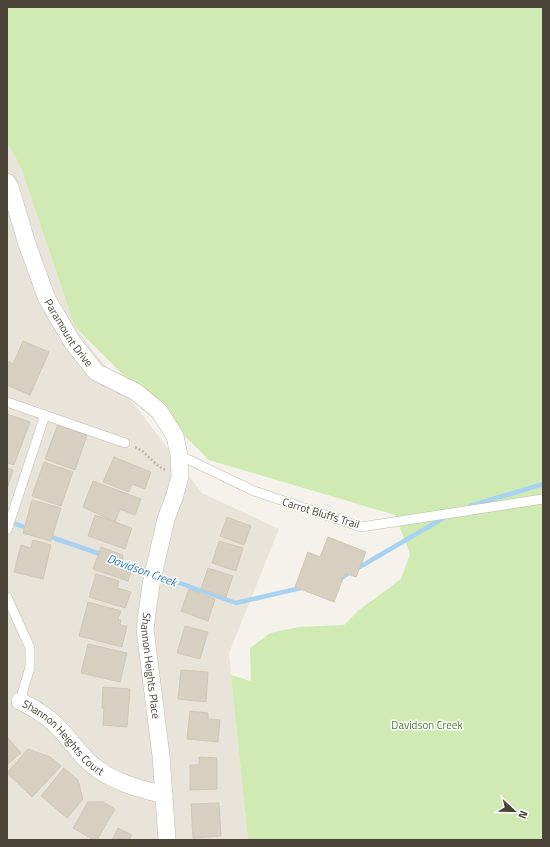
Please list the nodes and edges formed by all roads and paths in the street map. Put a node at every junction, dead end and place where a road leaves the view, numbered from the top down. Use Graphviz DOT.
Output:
graph roads {
  1 [pos="7,182"];
  2 [pos="7,402"];
  3 [pos="45,414"];
  4 [pos="124,443"];
  5 [pos="140,449"];
  6 [pos="179,455"];
  7 [pos="172,472"];
  8 [pos="175,495"];
  9 [pos="543,499"];
  10 [pos="7,530"];
  11 [pos="7,597"];
  12 [pos="20,701"];
  13 [pos="164,795"];
  14 [pos="167,840"];
  1 -- 6 [label="street, Paramount Drive"];
  2 -- 3 [label="lane"];
  3 -- 4 [label="lane"];
  3 -- 10 [label="lane"];
  5 -- 7 [label="path"];
  6 -- 8 [label="street, Paramount Drive"];
  6 -- 9 [label="lane, Carrot Bluffs Trail"];
  8 -- 13 [label="street, Shannon Heights Place"];
  11 -- 12 [label="lane, Shannon Heights Court"];
  12 -- 13 [label="street, Shannon Heights Court"];
  13 -- 14 [label="street, Shannon Heights Place"];
}
